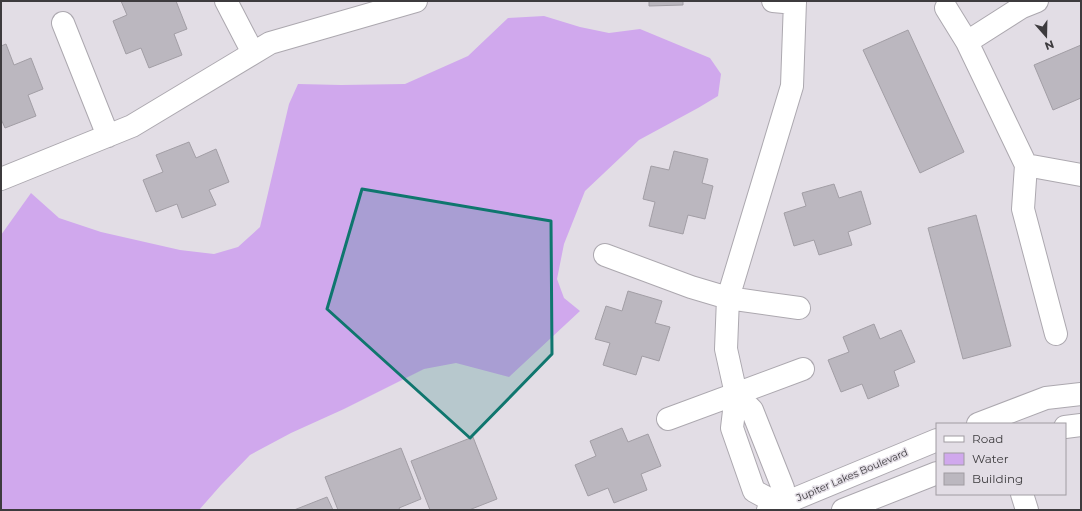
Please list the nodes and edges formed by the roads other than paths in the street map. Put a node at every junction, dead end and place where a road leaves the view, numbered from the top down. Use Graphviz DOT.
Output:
graph roads {
  1 [pos="226,1"];
  2 [pos="772,1"];
  3 [pos="1037,1"];
  4 [pos="410,2"];
  5 [pos="795,2"];
  6 [pos="946,8"];
  7 [pos="63,23"];
  8 [pos="968,42"];
  9 [pos="253,53"];
  10 [pos="108,136"];
  11 [pos="1026,165"];
  12 [pos="1081,176"];
  13 [pos="1,179"];
  14 [pos="605,255"];
  15 [pos="728,298"];
  16 [pos="799,308"];
  17 [pos="1056,334"];
  18 [pos="803,369"];
  19 [pos="736,394"];
  20 [pos="1081,394"];
  21 [pos="668,419"];
  22 [pos="981,423"];
  23 [pos="1081,425"];
  24 [pos="1066,427"];
  25 [pos="936,440"];
  26 [pos="936,473"];
  27 [pos="1022,495"];
  28 [pos="777,508"];
  29 [pos="844,510"];
  30 [pos="1027,510"];
  1 -- 9 [label="street"];
  2 -- 5 [label="street"];
  3 -- 8 [label="street"];
  4 -- 9 [label="street"];
  5 -- 15 [label="street"];
  6 -- 8 [label="street"];
  7 -- 10 [label="street"];
  8 -- 11 [label="street"];
  9 -- 10 [label="street"];
  10 -- 13 [label="street"];
  11 -- 12 [label="street"];
  11 -- 17 [label="street"];
  14 -- 15 [label="street"];
  15 -- 16 [label="street"];
  15 -- 19 [label="street"];
  18 -- 19 [label="street"];
  19 -- 21 [label="street"];
  19 -- 28 [label="street"];
  20 -- 22 [label="street"];
  23 -- 24 [label="street"];
  25 -- 28 [label="street, Jupiter Lakes Boulevard"];
  26 -- 29 [label="street"];
  27 -- 30 [label="street"];
}
